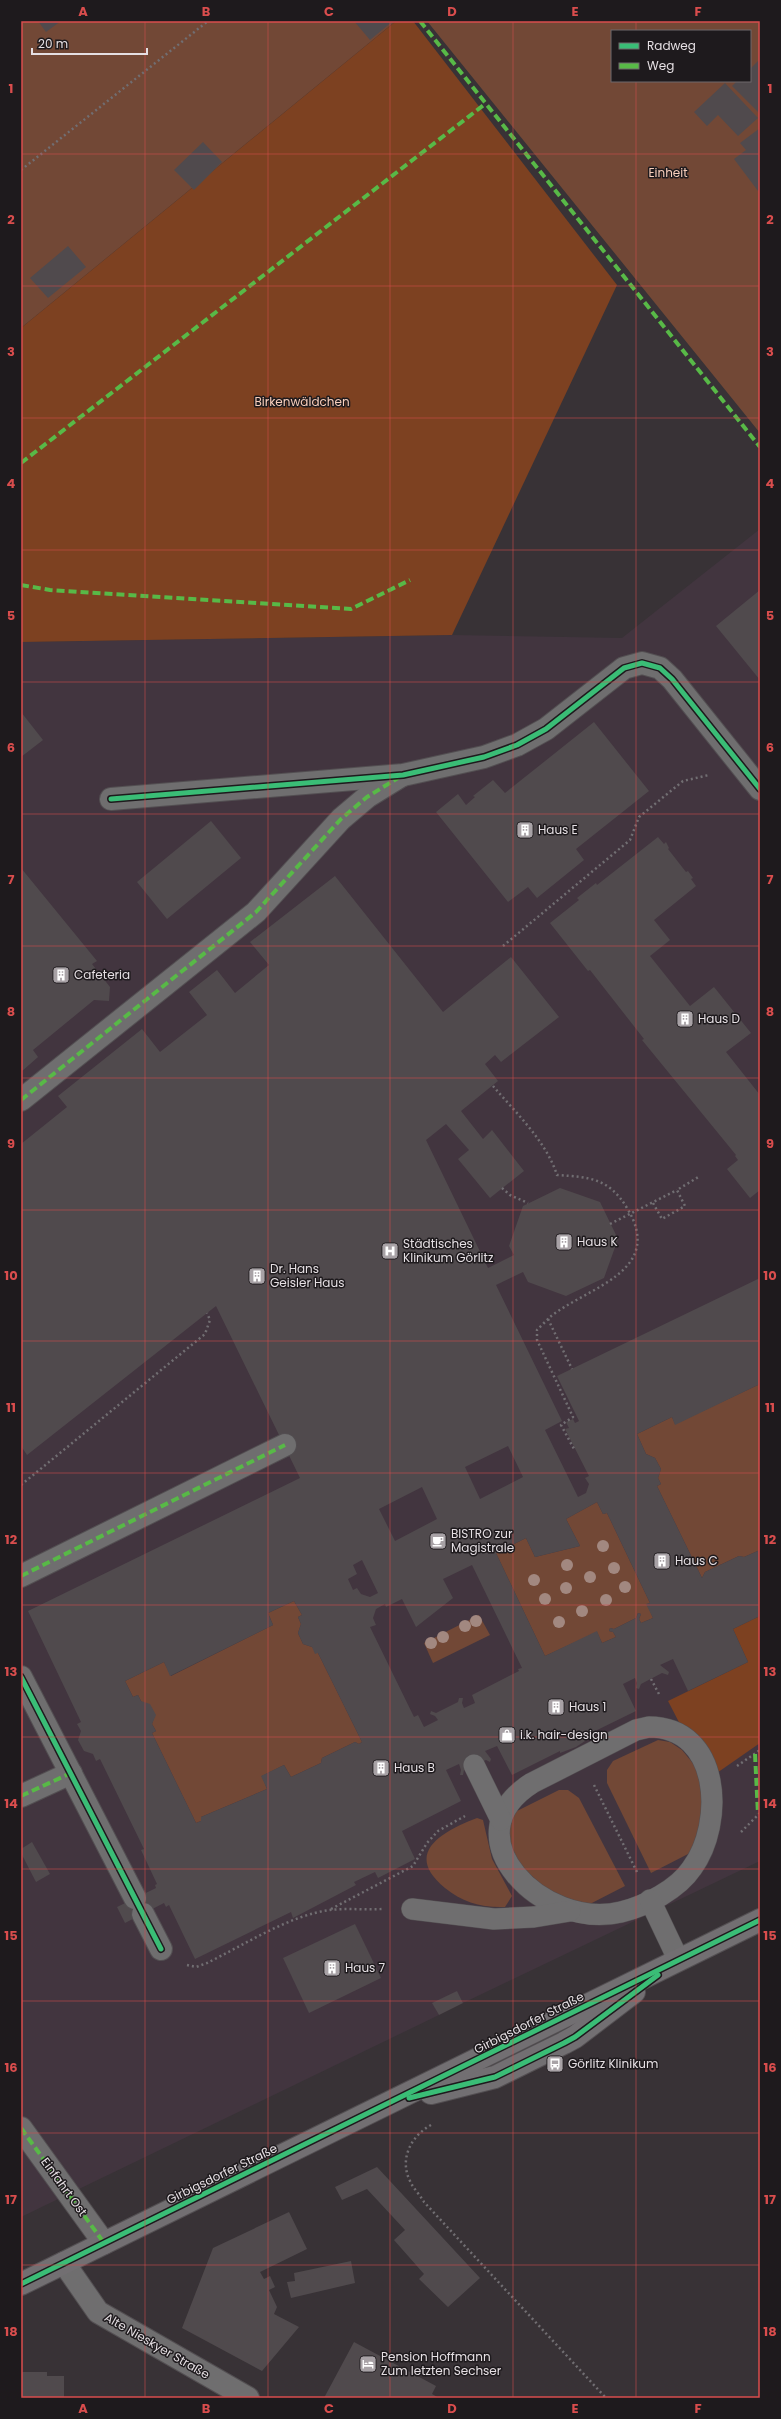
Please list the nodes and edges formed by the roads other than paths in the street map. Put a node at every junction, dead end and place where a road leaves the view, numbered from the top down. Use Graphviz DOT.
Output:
graph roads {
  1 [pos="404,774"];
  2 [pos="760,789"];
  3 [pos="110,799"];
  4 [pos="21,1100"];
  5 [pos="285,1445"];
  6 [pos="21,1576"];
  7 [pos="21,1677"];
  8 [pos="474,1765"];
  9 [pos="71,1773"];
  10 [pos="21,1796"];
  11 [pos="501,1820"];
  12 [pos="650,1900"];
  13 [pos="412,1909"];
  14 [pos="570,1911"];
  15 [pos="760,1920"];
  16 [pos="161,1949"];
  17 [pos="678,1959"];
  18 [pos="23,2130"];
  19 [pos="104,2243"];
  20 [pos="64,2263"];
  21 [pos="21,2284"];
  22 [pos="248,2398"];
  1 -- 2 [label="street"];
  1 -- 3 [label="street"];
  1 -- 4 [label="street"];
  5 -- 6 [label="street"];
  7 -- 9 [label="street"];
  8 -- 11 [label="lane"];
  9 -- 10 [label="street"];
  9 -- 16 [label="street"];
  11 -- 12 [label="lane"];
  11 -- 14 [label="lane"];
  12 -- 14 [label="lane"];
  12 -- 17 [label="lane"];
  13 -- 14 [label="lane"];
  15 -- 17 [label="street, Girbigsdorfer Straße"];
  17 -- 19 [label="street, Girbigsdorfer Straße"];
  18 -- 19 [label="street, Einfahrt Ost"];
  19 -- 20 [label="street, Girbigsdorfer Straße"];
  20 -- 21 [label="street, Girbigsdorfer Straße"];
  20 -- 22 [label="street, Alte Nieskyer Straße"];
}
